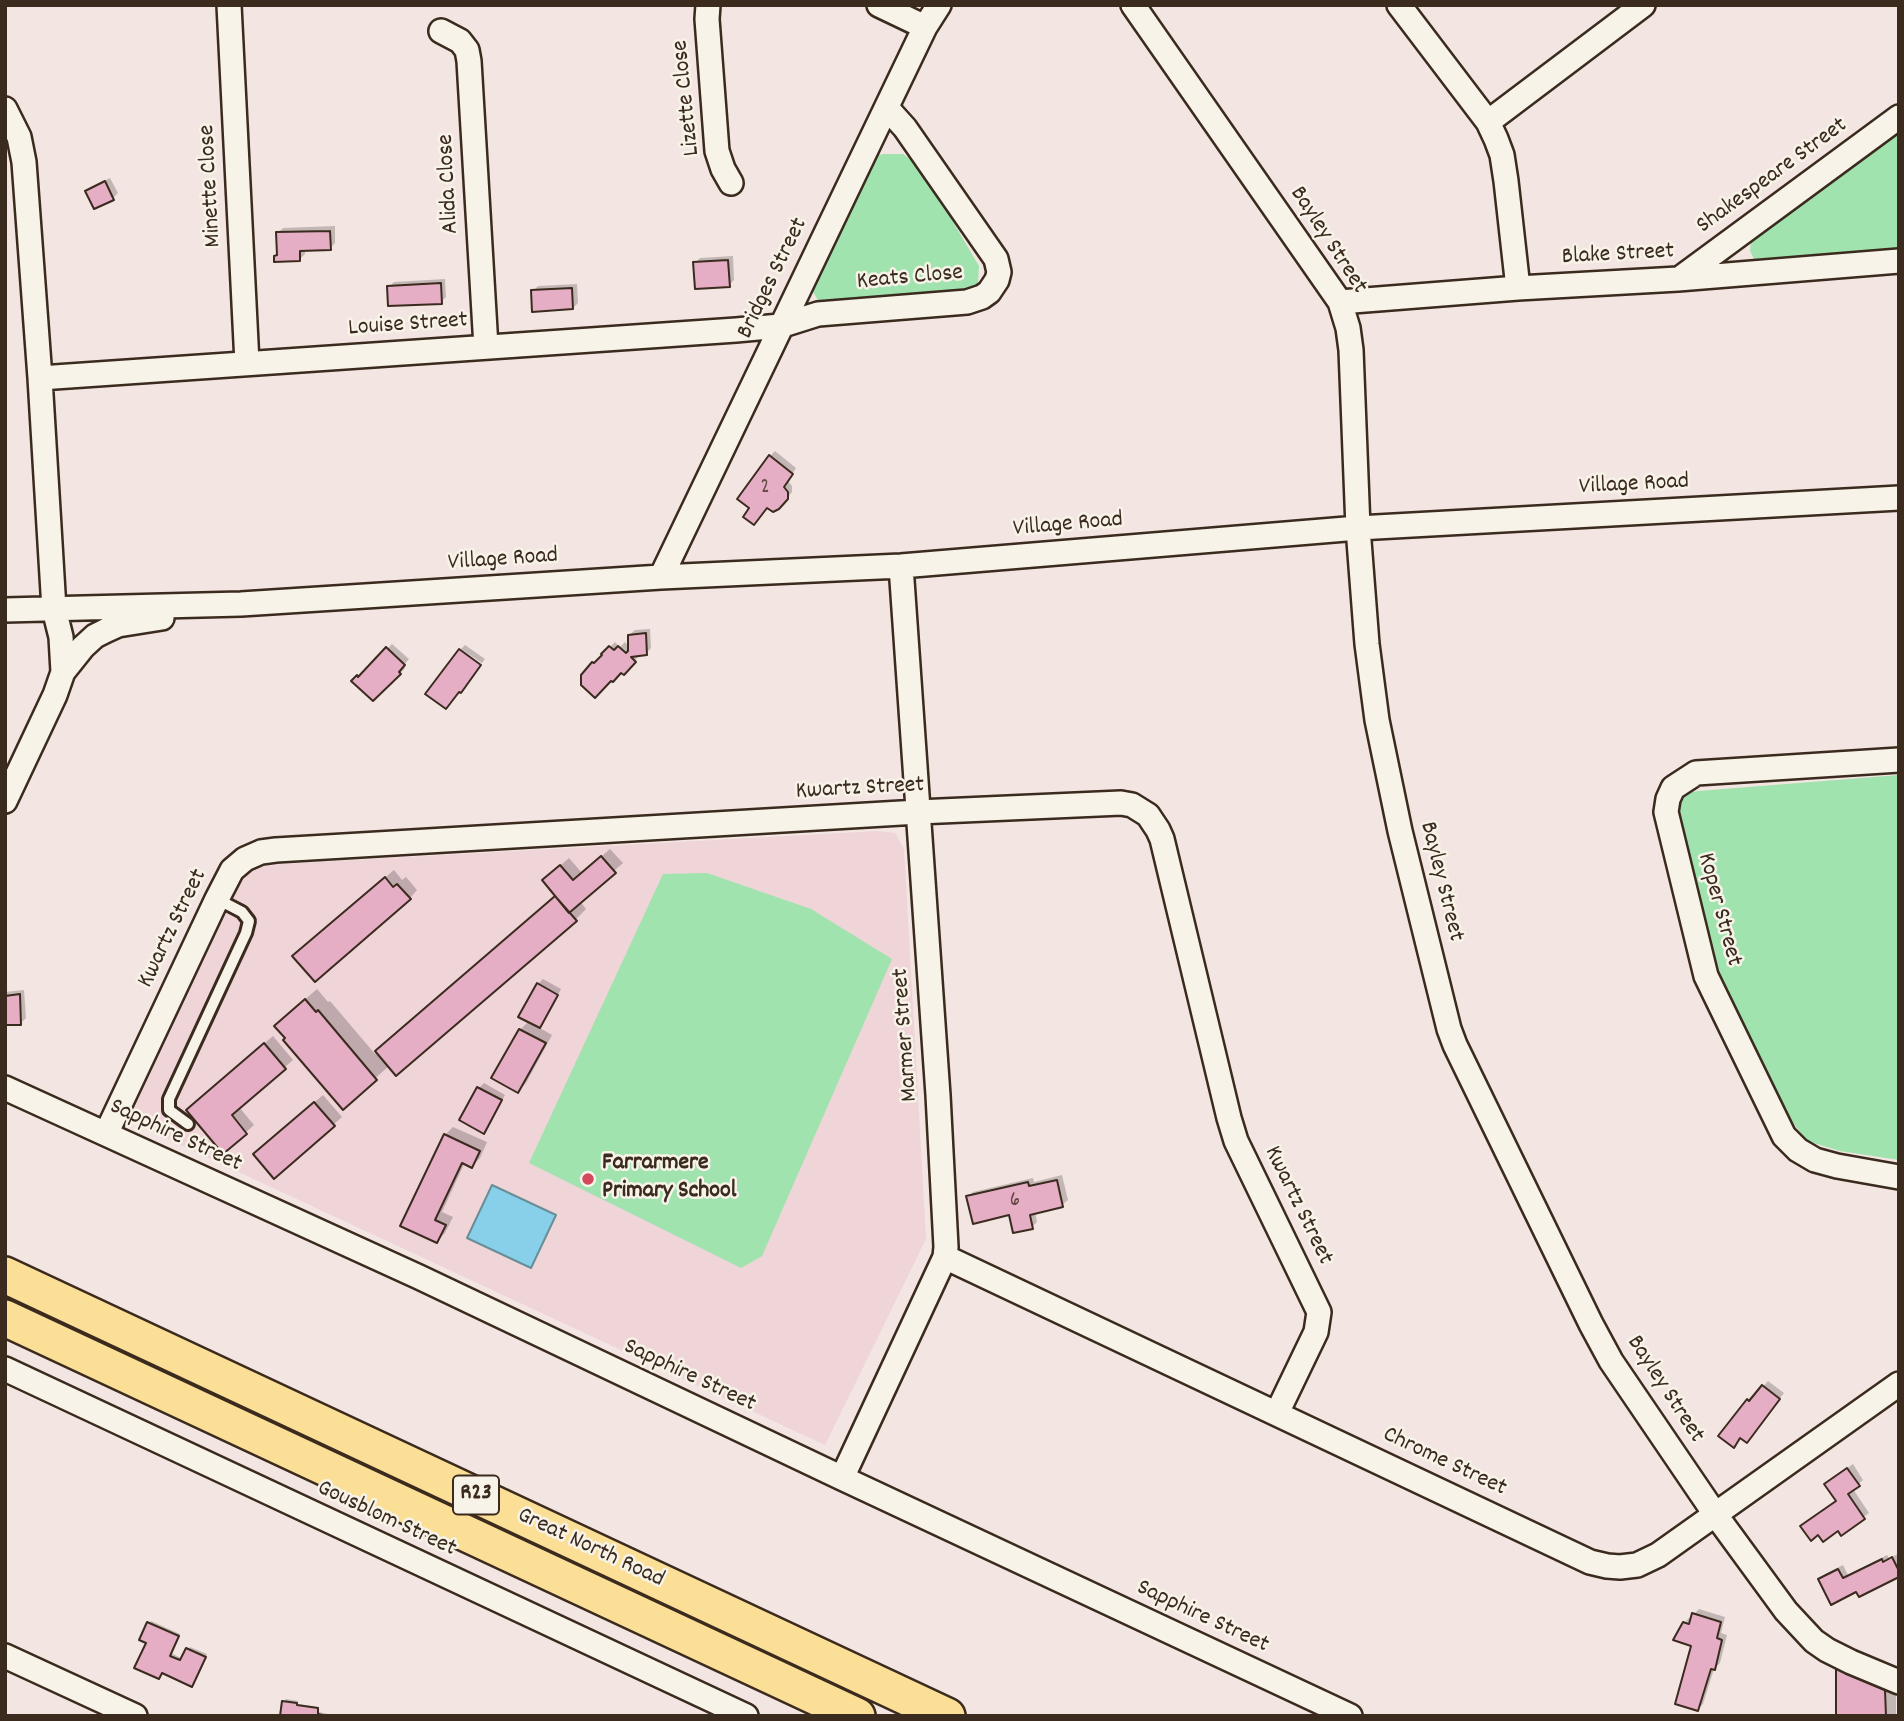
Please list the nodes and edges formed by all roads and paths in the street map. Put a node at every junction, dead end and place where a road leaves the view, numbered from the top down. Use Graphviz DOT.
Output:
graph roads {
  1 [pos="229,5"];
  2 [pos="708,5"];
  3 [pos="879,5"];
  4 [pos="939,5"];
  5 [pos="1133,5"];
  6 [pos="1399,5"];
  7 [pos="1643,5"];
  8 [pos="925,27"];
  9 [pos="441,31"];
  10 [pos="887,108"];
  11 [pos="5,109"];
  12 [pos="1899,117"];
  13 [pos="1488,122"];
  14 [pos="731,183"];
  15 [pos="1899,261"];
  16 [pos="1678,279"];
  17 [pos="1518,288"];
  18 [pos="1339,302"];
  19 [pos="780,326"];
  20 [pos="486,347"];
  21 [pos="247,363"];
  22 [pos="40,378"];
  23 [pos="1899,498"];
  24 [pos="1358,528"];
  25 [pos="901,566"];
  26 [pos="661,577"];
  27 [pos="241,604"];
  28 [pos="54,609"];
  29 [pos="5,610"];
  30 [pos="63,672"];
  31 [pos="1899,760"];
  32 [pos="5,802"];
  33 [pos="918,812"];
  34 [pos="217,899"];
  35 [pos="5,1087"];
  36 [pos="188,1124"];
  37 [pos="106,1134"];
  38 [pos="1899,1177"];
  39 [pos="945,1256"];
  40 [pos="5,1275"];
  41 [pos="5,1318"];
  42 [pos="5,1369"];
  43 [pos="1899,1384"];
  44 [pos="1277,1413"];
  45 [pos="842,1478"];
  46 [pos="1715,1514"];
  47 [pos="5,1656"];
  48 [pos="1899,1682"];
  49 [pos="710,1708"];
  50 [pos="135,1716"];
  51 [pos="746,1716"];
  52 [pos="857,1716"];
  53 [pos="947,1716"];
  54 [pos="1350,1716"];
  1 -- 21 [label="street, Minette Close"];
  2 -- 14 [label="street, Lizette Close"];
  3 -- 8 [label="street"];
  4 -- 8 [label="street, Bridges Street"];
  5 -- 18 [label="street, Bayley Street"];
  6 -- 13 [label="street"];
  7 -- 13 [label="street"];
  8 -- 10 [label="street, Bridges Street"];
  9 -- 20 [label="street, Alida Close"];
  10 -- 19 [label="street, Bridges Street"];
  10 -- 19 [label="street, Keats Close"];
  11 -- 22 [label="street"];
  12 -- 16 [label="street, Shakespeare Street"];
  13 -- 17 [label="street"];
  15 -- 16 [label="street, Blake Street"];
  16 -- 17 [label="street, Blake Street"];
  17 -- 18 [label="street, Blake Street"];
  18 -- 24 [label="street, Bayley Street"];
  19 -- 20 [label="street, Louise Street"];
  19 -- 26 [label="street, Bridges Street"];
  20 -- 21 [label="street, Louise Street"];
  21 -- 22 [label="street, Louise Street"];
  22 -- 28 [label="street"];
  23 -- 24 [label="street, Village Road"];
  24 -- 25 [label="street, Village Road"];
  24 -- 46 [label="street, Bayley Street"];
  25 -- 26 [label="street, Village Road"];
  25 -- 33 [label="street, Marmer Street"];
  26 -- 27 [label="street, Village Road"];
  27 -- 28 [label="street, Village Road"];
  27 -- 30 [label="street, Village Road"];
  28 -- 29 [label="street, Village Road"];
  28 -- 30 [label="street"];
  30 -- 32 [label="street"];
  31 -- 38 [label="street, Koper Street"];
  33 -- 34 [label="street, Kwartz Street"];
  33 -- 39 [label="street, Marmer Street"];
  33 -- 44 [label="street, Kwartz Street"];
  34 -- 36 [label="lane"];
  34 -- 37 [label="street, Kwartz Street"];
  35 -- 37 [label="street, Sapphire Street"];
  37 -- 45 [label="street, Sapphire Street"];
  39 -- 44 [label="street, Chrome Street"];
  39 -- 45 [label="street, Marmer Street"];
  40 -- 53 [label="main road, Great North Road / R23"];
  41 -- 52 [label="main road, Great North Road / R23"];
  42 -- 49 [label="street, Gousblom Street"];
  43 -- 46 [label="street, Chrome Street"];
  44 -- 46 [label="street, Chrome Street"];
  45 -- 54 [label="street, Sapphire Street"];
  46 -- 48 [label="street, Bayley Street"];
  47 -- 50 [label="street"];
  49 -- 51 [label="street, Gousblom Street"];
}
